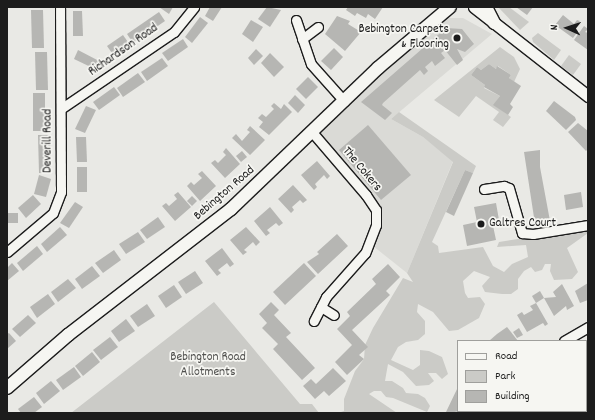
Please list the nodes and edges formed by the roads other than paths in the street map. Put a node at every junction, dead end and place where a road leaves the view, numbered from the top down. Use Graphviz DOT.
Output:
graph roads {
  1 [pos="60,7"];
  2 [pos="194,7"];
  3 [pos="450,7"];
  4 [pos="474,7"];
  5 [pos="486,7"];
  6 [pos="296,20"];
  7 [pos="494,23"];
  8 [pos="318,26"];
  9 [pos="302,39"];
  10 [pos="588,96"];
  11 [pos="344,101"];
  12 [pos="62,108"];
  13 [pos="312,132"];
  14 [pos="484,189"];
  15 [pos="588,225"];
  16 [pos="7,252"];
  17 [pos="321,307"];
  18 [pos="334,315"];
  19 [pos="314,321"];
  20 [pos="588,328"];
  21 [pos="566,340"];
  22 [pos="7,388"];
  1 -- 12 [label="street, Deverill Road"];
  2 -- 12 [label="street, Richardson Road"];
  3 -- 11 [label="main road, Bebington Road"];
  4 -- 7 [label="street"];
  5 -- 7 [label="main road"];
  6 -- 9 [label="street"];
  7 -- 10 [label="street"];
  8 -- 9 [label="street"];
  9 -- 11 [label="street"];
  11 -- 13 [label="main road, Bebington Road"];
  12 -- 16 [label="street, Deverill Road"];
  13 -- 17 [label="street, The Cokers"];
  13 -- 22 [label="main road, Bebington Road"];
  14 -- 15 [label="street"];
  17 -- 18 [label="street"];
  17 -- 19 [label="street, The Cokers"];
  20 -- 21 [label="street"];
}
